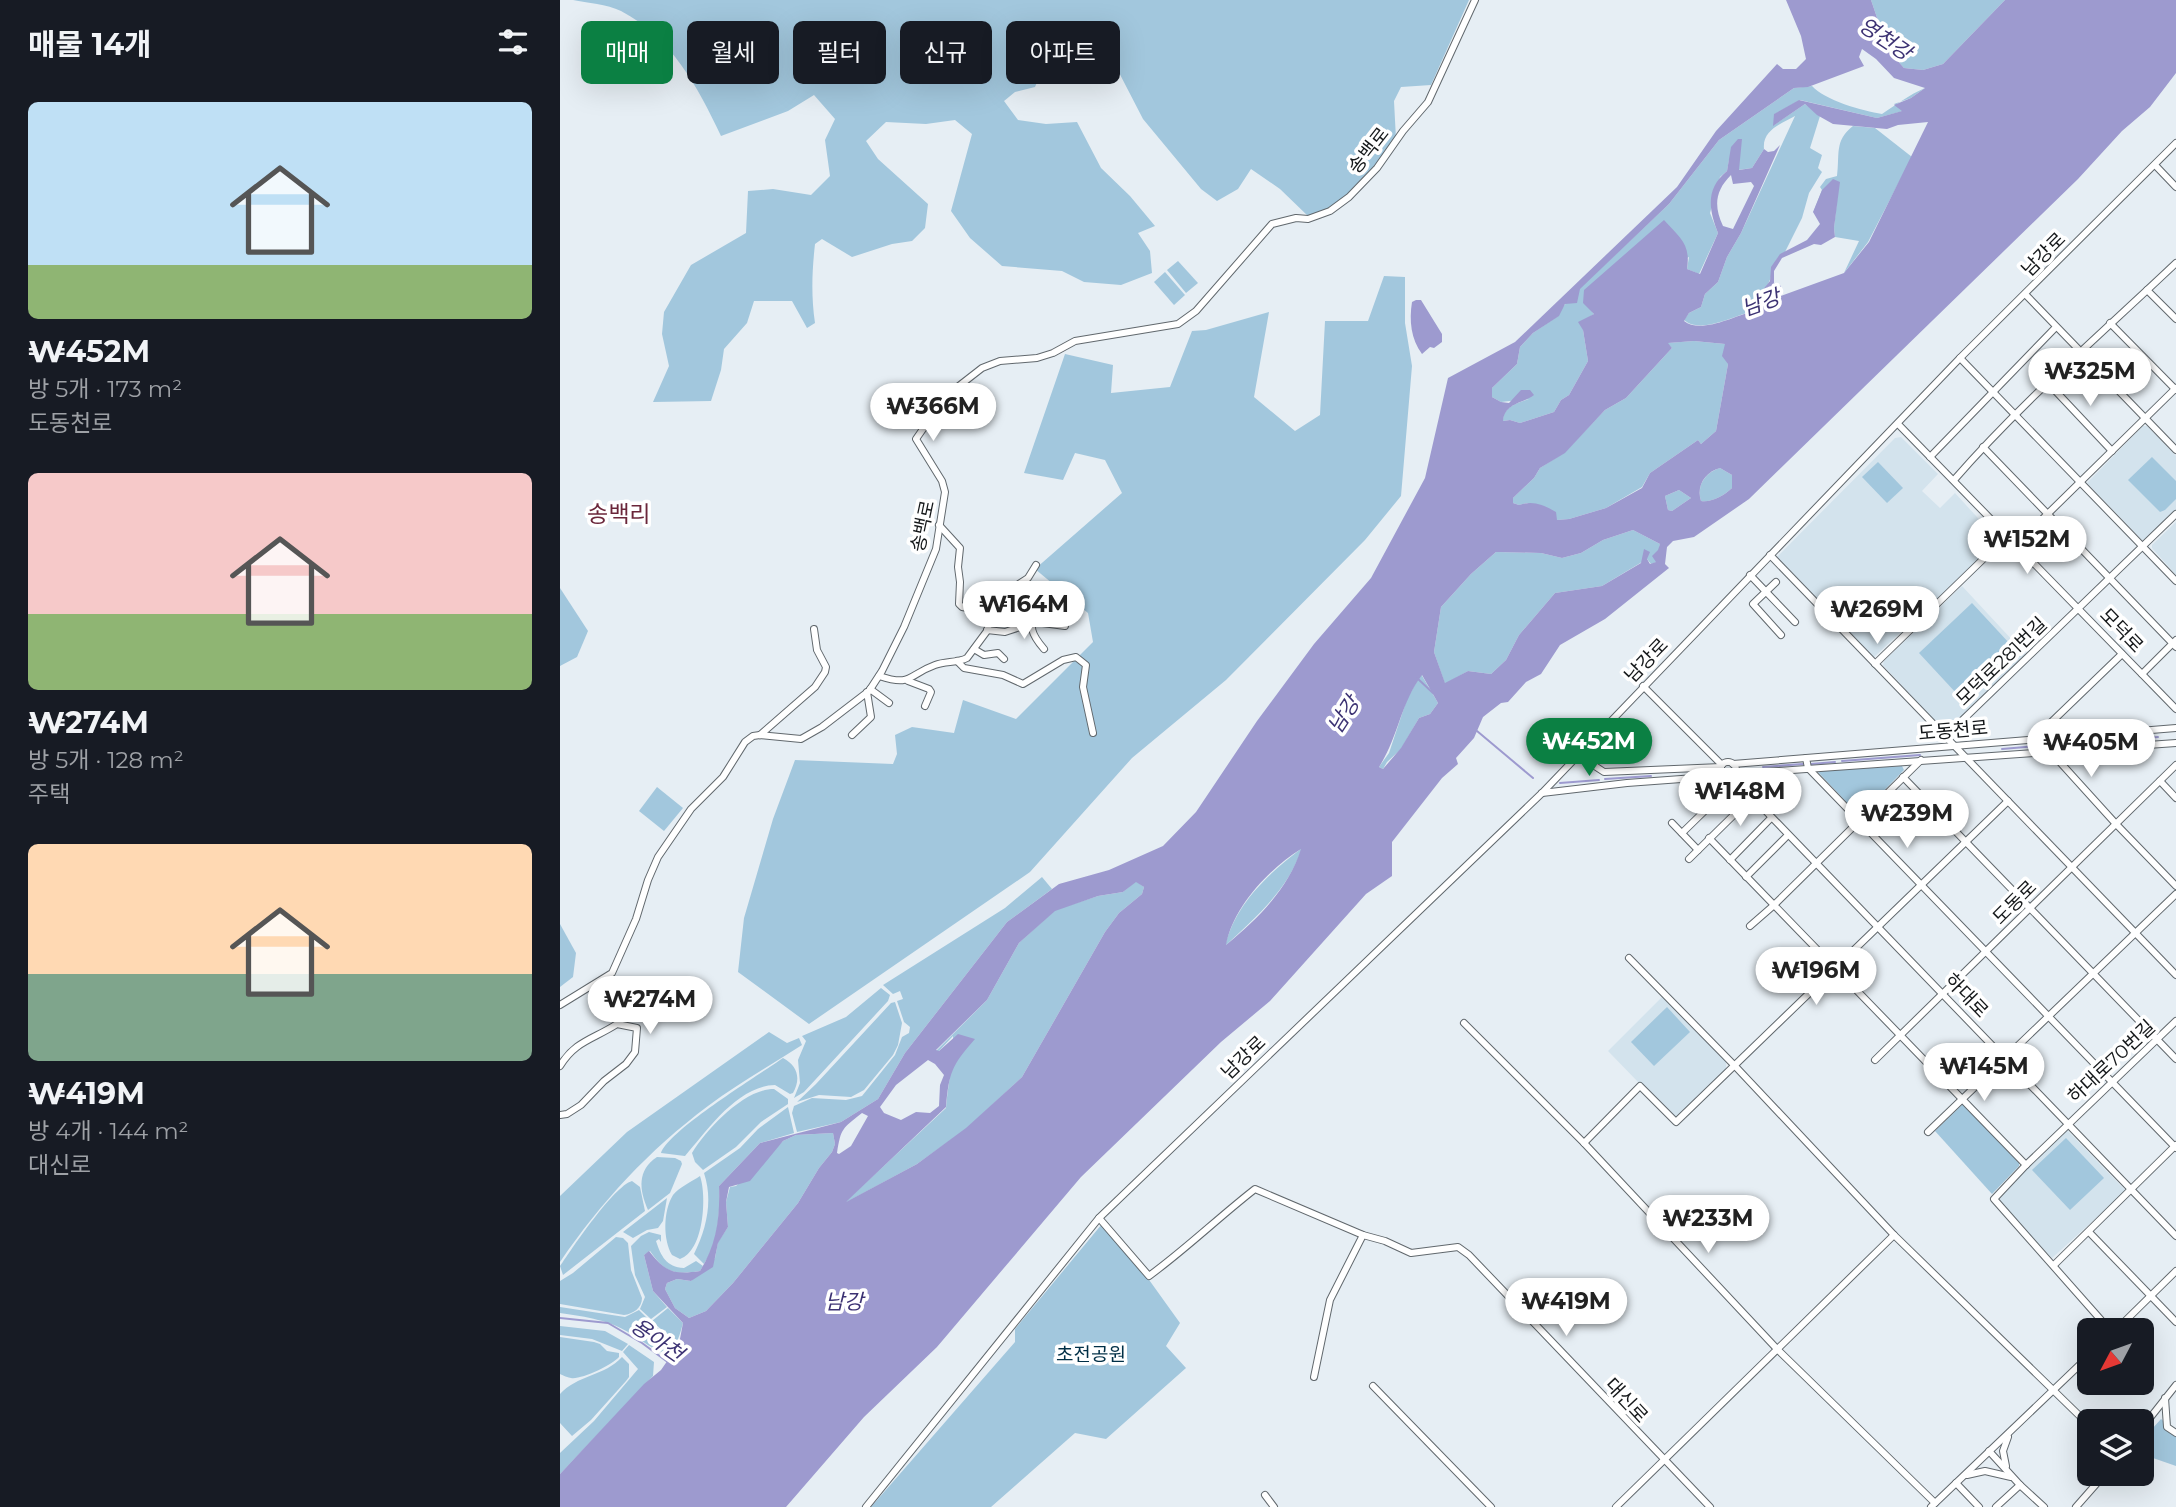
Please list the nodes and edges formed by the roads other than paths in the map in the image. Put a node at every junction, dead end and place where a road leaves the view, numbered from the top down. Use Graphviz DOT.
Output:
graph roads {
  1 [pos="1475,0"];
  2 [pos="2176,143"];
  3 [pos="2155,165"];
  4 [pos="2176,187"];
  5 [pos="2176,263"];
  6 [pos="2147,290"];
  7 [pos="2025,294"];
  8 [pos="2176,319"];
  9 [pos="2110,323"];
  10 [pos="2056,327"];
  11 [pos="2080,351"];
  12 [pos="1960,358"];
  13 [pos="2048,383"];
  14 [pos="2176,389"];
  15 [pos="1992,392"];
  16 [pos="2016,415"];
  17 [pos="2146,419"];
  18 [pos="1898,424"];
  19 [pos="1983,446"];
  20 [pos="2176,450"];
  21 [pos="2112,451"];
  22 [pos="1930,457"];
  23 [pos="1954,480"];
  24 [pos="2079,482"];
  25 [pos="2047,513"];
  26 [pos="2176,514"];
  27 [pos="939,525"];
  28 [pos="2007,536"];
  29 [pos="2016,545"];
  30 [pos="2143,546"];
  31 [pos="1770,555"];
  32 [pos="1036,565"];
  33 [pos="1750,575"];
  34 [pos="2109,579"];
  35 [pos="2176,581"];
  36 [pos="1776,582"];
  37 [pos="1766,591"];
  38 [pos="1039,592"];
  39 [pos="2078,608"];
  40 [pos="1795,622"];
  41 [pos="1030,625"];
  42 [pos="1065,625"];
  43 [pos="988,627"];
  44 [pos="814,629"];
  45 [pos="1781,635"];
  46 [pos="2175,644"];
  47 [pos="974,649"];
  48 [pos="1044,649"];
  49 [pos="2122,653"];
  50 [pos="1004,659"];
  51 [pos="957,661"];
  52 [pos="1875,664"];
  53 [pos="2142,674"];
  54 [pos="879,676"];
  55 [pos="908,681"];
  56 [pos="1643,686"];
  57 [pos="869,690"];
  58 [pos="890,703"];
  59 [pos="925,705"];
  60 [pos="2176,709"];
  61 [pos="2176,728"];
  62 [pos="1093,733"];
  63 [pos="760,735"];
  64 [pos="852,735"];
  65 [pos="1946,736"];
  66 [pos="2039,739"];
  67 [pos="2176,743"];
  68 [pos="1956,746"];
  69 [pos="1938,747"];
  70 [pos="2047,751"];
  71 [pos="1578,755"];
  72 [pos="1842,755"];
  73 [pos="1966,756"];
  74 [pos="1806,758"];
  75 [pos="1941,758"];
  76 [pos="1921,760"];
  77 [pos="1733,764"];
  78 [pos="1844,765"];
  79 [pos="2176,765"];
  80 [pos="1721,766"];
  81 [pos="1808,768"];
  82 [pos="1610,772"];
  83 [pos="1735,775"];
  84 [pos="1722,776"];
  85 [pos="1903,776"];
  86 [pos="2160,781"];
  87 [pos="1609,785"];
  88 [pos="1542,793"];
  89 [pos="1752,797"];
  90 [pos="2176,798"];
  91 [pos="2008,801"];
  92 [pos="1739,809"];
  93 [pos="1771,818"];
  94 [pos="1859,820"];
  95 [pos="1672,823"];
  96 [pos="2116,824"];
  97 [pos="1682,833"];
  98 [pos="1788,835"];
  99 [pos="1709,838"];
  100 [pos="1965,843"];
  101 [pos="1698,850"];
  102 [pos="1689,859"];
  103 [pos="1730,860"];
  104 [pos="1815,864"];
  105 [pos="2071,868"];
  106 [pos="1746,877"];
  107 [pos="1922,885"];
  108 [pos="2176,886"];
  109 [pos="2176,894"];
  110 [pos="1773,906"];
  111 [pos="2029,909"];
  112 [pos="1750,926"];
  113 [pos="1878,929"];
  114 [pos="2135,932"];
  115 [pos="1987,952"];
  116 [pos="1629,958"];
  117 [pos="1836,970"];
  118 [pos="2093,974"];
  119 [pos="2176,975"];
  120 [pos="1944,993"];
  121 [pos="560,1005"];
  122 [pos="2050,1016"];
  123 [pos="2176,1021"];
  124 [pos="1464,1023"];
  125 [pos="1900,1037"];
  126 [pos="2156,1040"];
  127 [pos="2006,1058"];
  128 [pos="2176,1059"];
  129 [pos="1875,1060"];
  130 [pos="560,1066"];
  131 [pos="1735,1066"];
  132 [pos="2112,1082"];
  133 [pos="1962,1100"];
  134 [pos="560,1115"];
  135 [pos="2068,1123"];
  136 [pos="1928,1132"];
  137 [pos="1584,1143"];
  138 [pos="2176,1146"];
  139 [pos="2026,1165"];
  140 [pos="2132,1188"];
  141 [pos="1099,1218"];
  142 [pos="2089,1232"];
  143 [pos="1363,1235"];
  144 [pos="1894,1235"];
  145 [pos="2176,1236"];
  146 [pos="2054,1265"];
  147 [pos="2176,1272"];
  148 [pos="2151,1297"];
  149 [pos="2099,1318"];
  150 [pos="2129,1318"];
  151 [pos="2176,1322"];
  152 [pos="1777,1349"];
  153 [pos="2077,1367"];
  154 [pos="1314,1377"];
  155 [pos="2176,1385"];
  156 [pos="1373,1386"];
  157 [pos="2054,1389"];
  158 [pos="2165,1398"];
  159 [pos="2154,1412"];
  160 [pos="2077,1413"];
  161 [pos="2016,1427"];
  162 [pos="2176,1433"];
  163 [pos="1989,1451"];
  164 [pos="1663,1461"];
  165 [pos="1965,1475"];
  166 [pos="2013,1477"];
  167 [pos="1956,1483"];
  168 [pos="2020,1485"];
  169 [pos="2094,1486"];
  170 [pos="1265,1495"];
  171 [pos="1933,1505"];
  172 [pos="866,1507"];
  173 [pos="1274,1507"];
  174 [pos="1492,1507"];
  175 [pos="1616,1507"];
  176 [pos="1710,1507"];
  177 [pos="1979,1507"];
  178 [pos="1996,1507"];
  179 [pos="2045,1507"];
  180 [pos="2076,1507"];
  1 -- 27 [label="street, 송백로"];
  2 -- 3 [label="street, 남강로"];
  3 -- 4 [label="street"];
  3 -- 7 [label="street, 남강로"];
  5 -- 6 [label="street"];
  6 -- 8 [label="street"];
  6 -- 9 [label="street"];
  7 -- 10 [label="street"];
  7 -- 12 [label="street, 남강로"];
  9 -- 11 [label="street"];
  9 -- 14 [label="street"];
  10 -- 11 [label="street"];
  10 -- 15 [label="street"];
  11 -- 13 [label="street"];
  11 -- 17 [label="street"];
  12 -- 15 [label="street"];
  12 -- 18 [label="street, 남강로"];
  13 -- 16 [label="street"];
  13 -- 21 [label="street"];
  14 -- 17 [label="street"];
  15 -- 16 [label="street"];
  15 -- 22 [label="street"];
  16 -- 19 [label="street"];
  16 -- 24 [label="street"];
  17 -- 20 [label="street"];
  17 -- 21 [label="street"];
  18 -- 22 [label="street, 모덕로"];
  18 -- 31 [label="street, 남강로"];
  19 -- 23 [label="street"];
  19 -- 25 [label="street"];
  21 -- 24 [label="street"];
  22 -- 23 [label="street, 모덕로"];
  23 -- 28 [label="street, 모덕로"];
  24 -- 25 [label="street"];
  24 -- 30 [label="street"];
  25 -- 29 [label="street"];
  25 -- 34 [label="street"];
  26 -- 30 [label="street, 모덕로281번길"];
  27 -- 43 [label="street"];
  27 -- 54 [label="street, 송백로"];
  28 -- 29 [label="street, 모덕로"];
  28 -- 52 [label="street"];
  29 -- 39 [label="street, 모덕로"];
  30 -- 34 [label="street, 모덕로281번길"];
  30 -- 35 [label="street"];
  31 -- 33 [label="street, 남강로"];
  31 -- 52 [label="street"];
  32 -- 43 [label="street"];
  33 -- 37 [label="street"];
  33 -- 56 [label="street, 남강로"];
  34 -- 39 [label="street, 모덕로281번길"];
  34 -- 46 [label="street"];
  36 -- 37 [label="street"];
  37 -- 40 [label="street"];
  37 -- 45 [label="street"];
  38 -- 41 [label="street"];
  39 -- 49 [label="street, 모덕로"];
  39 -- 65 [label="street, 모덕로281번길"];
  41 -- 42 [label="street"];
  41 -- 43 [label="street"];
  41 -- 48 [label="street"];
  43 -- 47 [label="street"];
  44 -- 63 [label="street"];
  46 -- 53 [label="street"];
  47 -- 50 [label="street"];
  47 -- 51 [label="street"];
  49 -- 53 [label="street, 모덕로"];
  49 -- 66 [label="street"];
  51 -- 55 [label="street"];
  51 -- 62 [label="street"];
  52 -- 65 [label="street"];
  53 -- 60 [label="street, 모덕로"];
  54 -- 55 [label="street"];
  54 -- 57 [label="street, 송백로"];
  55 -- 59 [label="street"];
  56 -- 71 [label="street, 남강로"];
  56 -- 80 [label="street"];
  57 -- 58 [label="street"];
  57 -- 63 [label="street, 송백로"];
  57 -- 64 [label="street"];
  61 -- 66 [label="street, 도동천로"];
  63 -- 121 [label="street"];
  65 -- 68 [label="street"];
  66 -- 68 [label="street, 도동천로"];
  66 -- 70 [label="street"];
  67 -- 70 [label="street, 도동천로"];
  68 -- 69 [label="street, 도동천로"];
  68 -- 73 [label="street"];
  69 -- 72 [label="street, 도동천로"];
  69 -- 75 [label="street"];
  70 -- 73 [label="street, 도동천로"];
  70 -- 96 [label="street"];
  71 -- 82 [label="street"];
  71 -- 88 [label="street, 남강로"];
  72 -- 74 [label="street, 도동천로"];
  72 -- 78 [label="street"];
  73 -- 75 [label="street, 도동천로"];
  73 -- 91 [label="street"];
  74 -- 77 [label="street, 도동천로"];
  74 -- 81 [label="street"];
  75 -- 76 [label="street, 도동천로"];
  76 -- 78 [label="street, 도동천로"];
  76 -- 85 [label="street"];
  77 -- 80 [label="street"];
  77 -- 83 [label="street"];
  78 -- 81 [label="street, 도동천로"];
  79 -- 86 [label="street, 도동로"];
  80 -- 82 [label="street"];
  80 -- 84 [label="street"];
  81 -- 83 [label="street, 도동천로"];
  81 -- 94 [label="street"];
  82 -- 87 [label="street"];
  83 -- 84 [label="street"];
  83 -- 89 [label="street, 하대로"];
  84 -- 87 [label="street"];
  85 -- 94 [label="street"];
  85 -- 100 [label="street"];
  86 -- 90 [label="street"];
  86 -- 96 [label="street, 도동로"];
  87 -- 88 [label="street"];
  88 -- 141 [label="street, 남강로"];
  89 -- 92 [label="street"];
  89 -- 93 [label="street, 하대로"];
  91 -- 100 [label="street"];
  91 -- 105 [label="street"];
  92 -- 97 [label="street"];
  92 -- 99 [label="street"];
  93 -- 98 [label="street, 하대로"];
  93 -- 103 [label="street"];
  94 -- 104 [label="street"];
  94 -- 107 [label="street"];
  95 -- 97 [label="street"];
  96 -- 105 [label="street, 도동로"];
  96 -- 108 [label="street"];
  97 -- 101 [label="street"];
  98 -- 104 [label="street, 하대로"];
  98 -- 106 [label="street"];
  99 -- 101 [label="street"];
  99 -- 103 [label="street"];
  100 -- 107 [label="street"];
  100 -- 111 [label="street"];
  101 -- 102 [label="street"];
  103 -- 106 [label="street"];
  104 -- 110 [label="street"];
  104 -- 113 [label="street, 하대로"];
  105 -- 111 [label="street, 도동로"];
  105 -- 114 [label="street"];
  106 -- 110 [label="street"];
  107 -- 113 [label="street"];
  107 -- 115 [label="street"];
  109 -- 114 [label="street"];
  110 -- 112 [label="street"];
  110 -- 117 [label="street"];
  111 -- 115 [label="street, 도동로"];
  111 -- 118 [label="street"];
  113 -- 117 [label="street"];
  113 -- 120 [label="street, 하대로"];
  114 -- 118 [label="street"];
  114 -- 119 [label="street"];
  115 -- 120 [label="street, 도동로"];
  115 -- 122 [label="street"];
  116 -- 131 [label="street"];
  117 -- 125 [label="street"];
  117 -- 131 [label="street"];
  118 -- 122 [label="street"];
  118 -- 126 [label="street"];
  120 -- 125 [label="street, 도동로"];
  120 -- 127 [label="street, 하대로"];
  122 -- 127 [label="street"];
  122 -- 132 [label="street"];
  123 -- 126 [label="street, 하대로70번길"];
  124 -- 137 [label="street"];
  125 -- 129 [label="street, 도동로"];
  125 -- 133 [label="street"];
  126 -- 128 [label="street"];
  126 -- 132 [label="street, 하대로70번길"];
  127 -- 133 [label="street"];
  127 -- 135 [label="street, 하대로"];
  130 -- 134 [label="street"];
  131 -- 137 [label="street"];
  131 -- 144 [label="street"];
  132 -- 135 [label="street, 하대로70번길"];
  132 -- 138 [label="street"];
  133 -- 136 [label="street"];
  133 -- 139 [label="street"];
  135 -- 139 [label="street, 하대로70번길"];
  135 -- 140 [label="street, 하대로"];
  137 -- 152 [label="street"];
  138 -- 140 [label="street"];
  139 -- 146 [label="street, 하대로70번길"];
  140 -- 142 [label="street"];
  140 -- 145 [label="street, 하대로"];
  141 -- 143 [label="street"];
  141 -- 172 [label="street, 남강로"];
  142 -- 146 [label="street"];
  142 -- 148 [label="street"];
  143 -- 154 [label="street"];
  143 -- 164 [label="street, 대신로"];
  144 -- 152 [label="street"];
  144 -- 157 [label="street"];
  146 -- 149 [label="street"];
  147 -- 148 [label="street"];
  148 -- 150 [label="street"];
  148 -- 151 [label="street"];
  152 -- 164 [label="street"];
  152 -- 171 [label="street"];
  153 -- 157 [label="street"];
  155 -- 158 [label="street"];
  156 -- 174 [label="street"];
  157 -- 160 [label="street"];
  157 -- 161 [label="street"];
  158 -- 159 [label="street"];
  158 -- 162 [label="street"];
  161 -- 163 [label="street"];
  161 -- 166 [label="street"];
  163 -- 165 [label="street"];
  163 -- 166 [label="street"];
  164 -- 175 [label="street"];
  164 -- 176 [label="street, 대신로"];
  165 -- 166 [label="street"];
  165 -- 167 [label="street"];
  166 -- 168 [label="street"];
  167 -- 171 [label="street"];
  167 -- 177 [label="street"];
  168 -- 178 [label="street"];
  168 -- 179 [label="street"];
  169 -- 180 [label="street"];
  170 -- 173 [label="street"];
}
